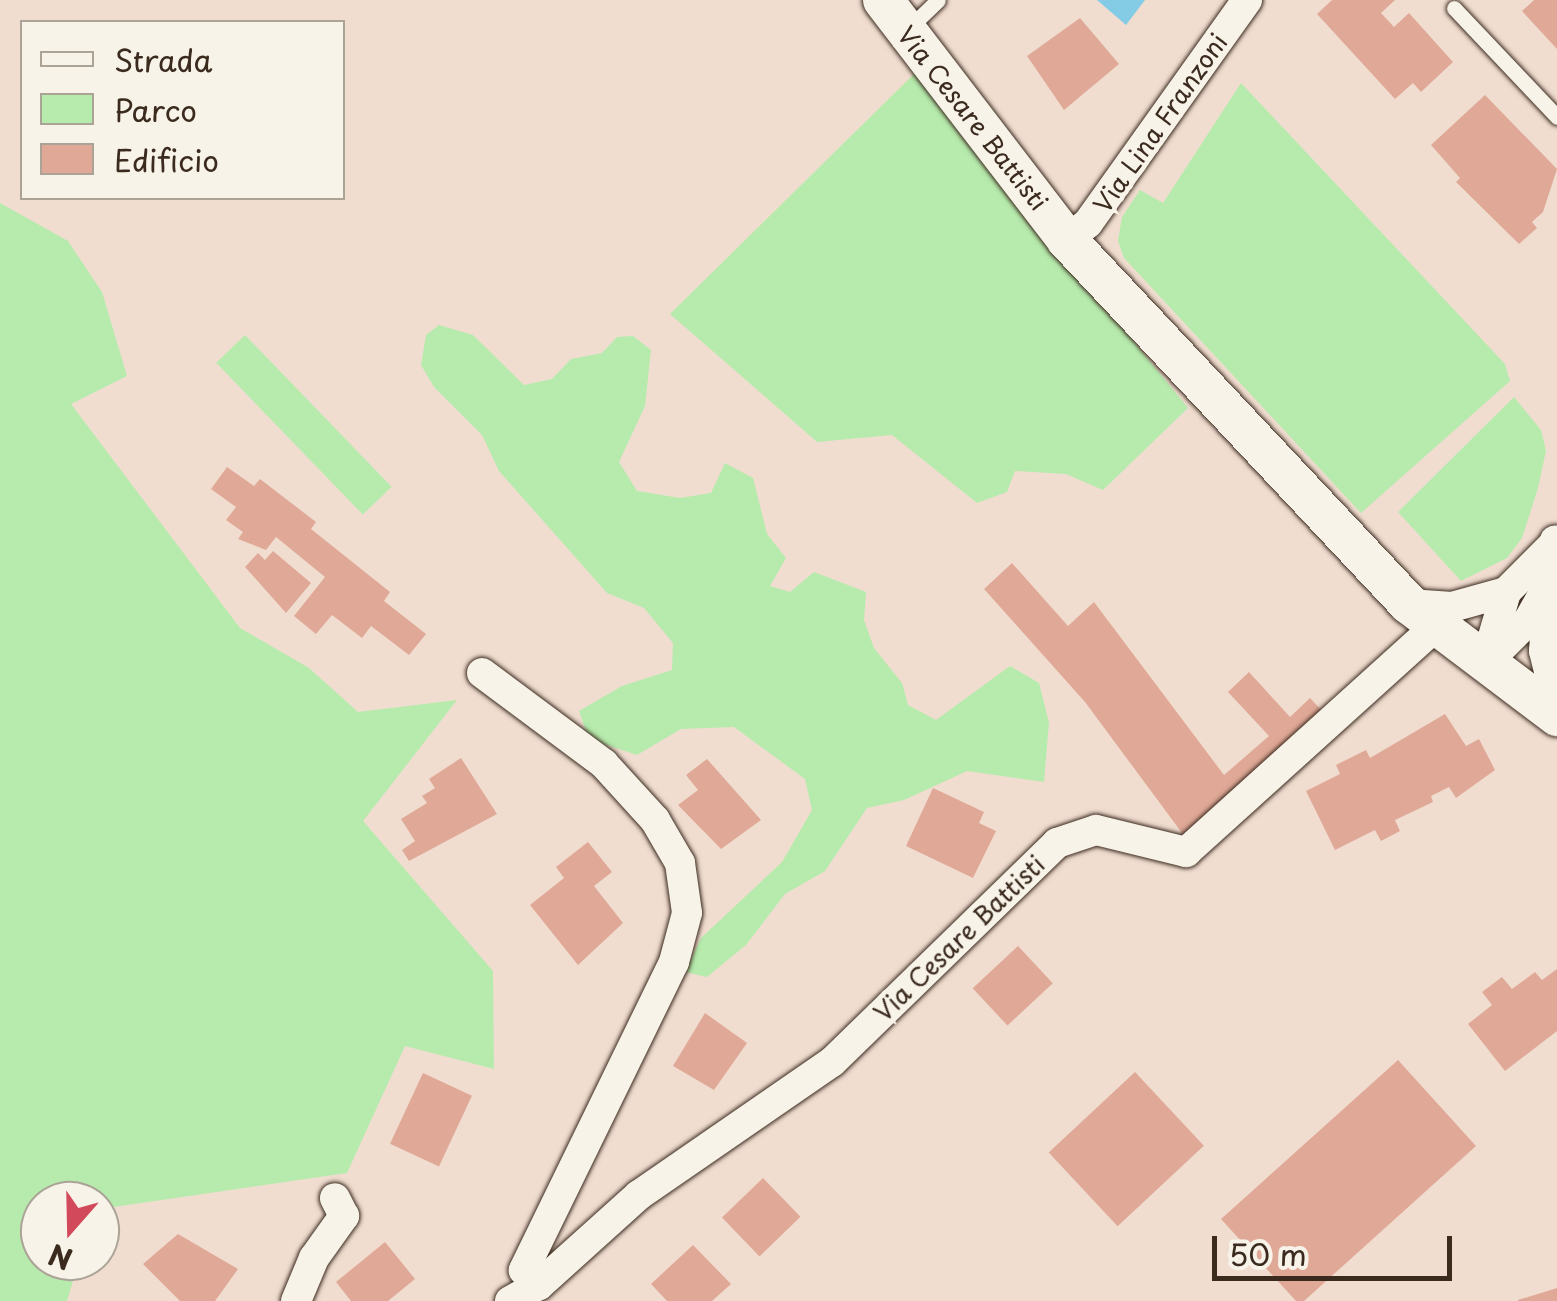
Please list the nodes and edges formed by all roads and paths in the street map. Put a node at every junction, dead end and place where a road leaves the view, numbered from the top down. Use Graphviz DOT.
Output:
graph roads {
  1 [pos="938,0"];
  2 [pos="1247,0"];
  3 [pos="1454,8"];
  4 [pos="895,15"];
  5 [pos="1557,117"];
  6 [pos="1067,240"];
  7 [pos="1556,538"];
  8 [pos="1549,584"];
  9 [pos="1506,592"];
  10 [pos="1422,616"];
  11 [pos="1485,664"];
  12 [pos="482,673"];
  13 [pos="1549,706"];
  14 [pos="335,1198"];
  15 [pos="539,1286"];
  16 [pos="296,1301"];
  17 [pos="510,1301"];
  1 -- 4 [label="lane"];
  2 -- 6 [label="street, Via Lina Franzoni"];
  3 -- 5 [label="lane"];
  4 -- 6 [label="street, Via Cesare Battisti"];
  6 -- 10 [label="street, Via Cesare Battisti"];
  7 -- 8 [label="street"];
  7 -- 9 [label="street"];
  8 -- 11 [label="street"];
  8 -- 13 [label="street"];
  9 -- 10 [label="street"];
  9 -- 11 [label="street"];
  10 -- 11 [label="street, Via Cesare Battisti"];
  10 -- 15 [label="street, Via Cesare Battisti"];
  11 -- 13 [label="street, Via Cesare Battisti"];
  12 -- 15 [label="street"];
  14 -- 16 [label="street"];
  15 -- 17 [label="street, Via Cesare Battisti"];
}
